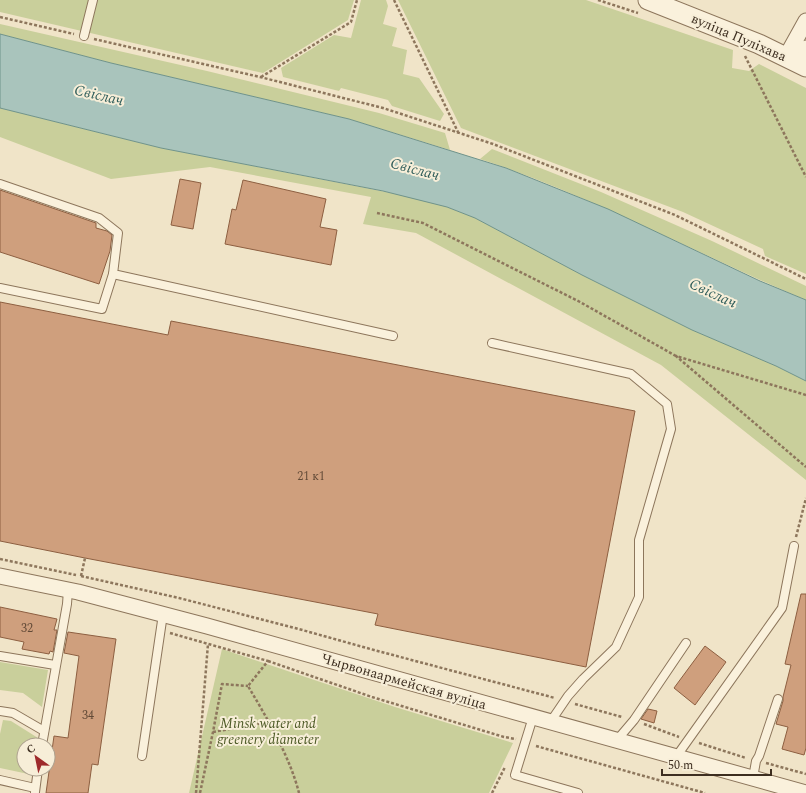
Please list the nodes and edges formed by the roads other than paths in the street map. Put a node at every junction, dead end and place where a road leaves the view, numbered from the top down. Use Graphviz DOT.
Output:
graph roads {
  1 [pos="93,0"];
  2 [pos="648,0"];
  3 [pos="806,21"];
  4 [pos="84,36"];
  5 [pos="799,59"];
  6 [pos="0,184"];
  7 [pos="113,274"];
  8 [pos="0,288"];
  9 [pos="393,336"];
  10 [pos="492,344"];
  11 [pos="794,546"];
  12 [pos="0,576"];
  13 [pos="68,590"];
  14 [pos="163,614"];
  15 [pos="686,643"];
  16 [pos="0,656"];
  17 [pos="55,665"];
  18 [pos="778,699"];
  19 [pos="0,711"];
  20 [pos="533,717"];
  21 [pos="551,721"];
  22 [pos="44,731"];
  23 [pos="43,737"];
  24 [pos="617,740"];
  25 [pos="142,756"];
  26 [pos="676,757"];
  27 [pos="37,777"];
  28 [pos="753,778"];
  29 [pos="0,780"];
  30 [pos="35,790"];
  31 [pos="578,793"];
  32 [pos="806,793"];
  1 -- 4 [label="lane"];
  2 -- 5 [label="street, вуліца Пуліхава"];
  3 -- 5 [label="street"];
  6 -- 7 [label="lane"];
  7 -- 8 [label="lane"];
  7 -- 9 [label="lane"];
  10 -- 21 [label="lane"];
  11 -- 26 [label="lane"];
  12 -- 13 [label="street, Чырвонаармейская вуліца"];
  13 -- 14 [label="street, Чырвонаармейская вуліца"];
  13 -- 17 [label="lane"];
  14 -- 20 [label="street, Чырвонаармейская вуліца"];
  14 -- 25 [label="lane"];
  15 -- 24 [label="lane"];
  16 -- 17 [label="lane"];
  17 -- 22 [label="lane"];
  18 -- 28 [label="lane"];
  19 -- 22 [label="lane"];
  20 -- 21 [label="street, Чырвонаармейская вуліца"];
  20 -- 31 [label="lane"];
  21 -- 24 [label="street, Чырвонаармейская вуліца"];
  22 -- 23 [label="lane"];
  24 -- 26 [label="street, Чырвонаармейская вуліца"];
  26 -- 28 [label="street, Чырвонаармейская вуліца"];
  27 -- 30 [label="lane"];
  28 -- 32 [label="street, Чырвонаармейская вуліца"];
  29 -- 30 [label="lane"];
}
